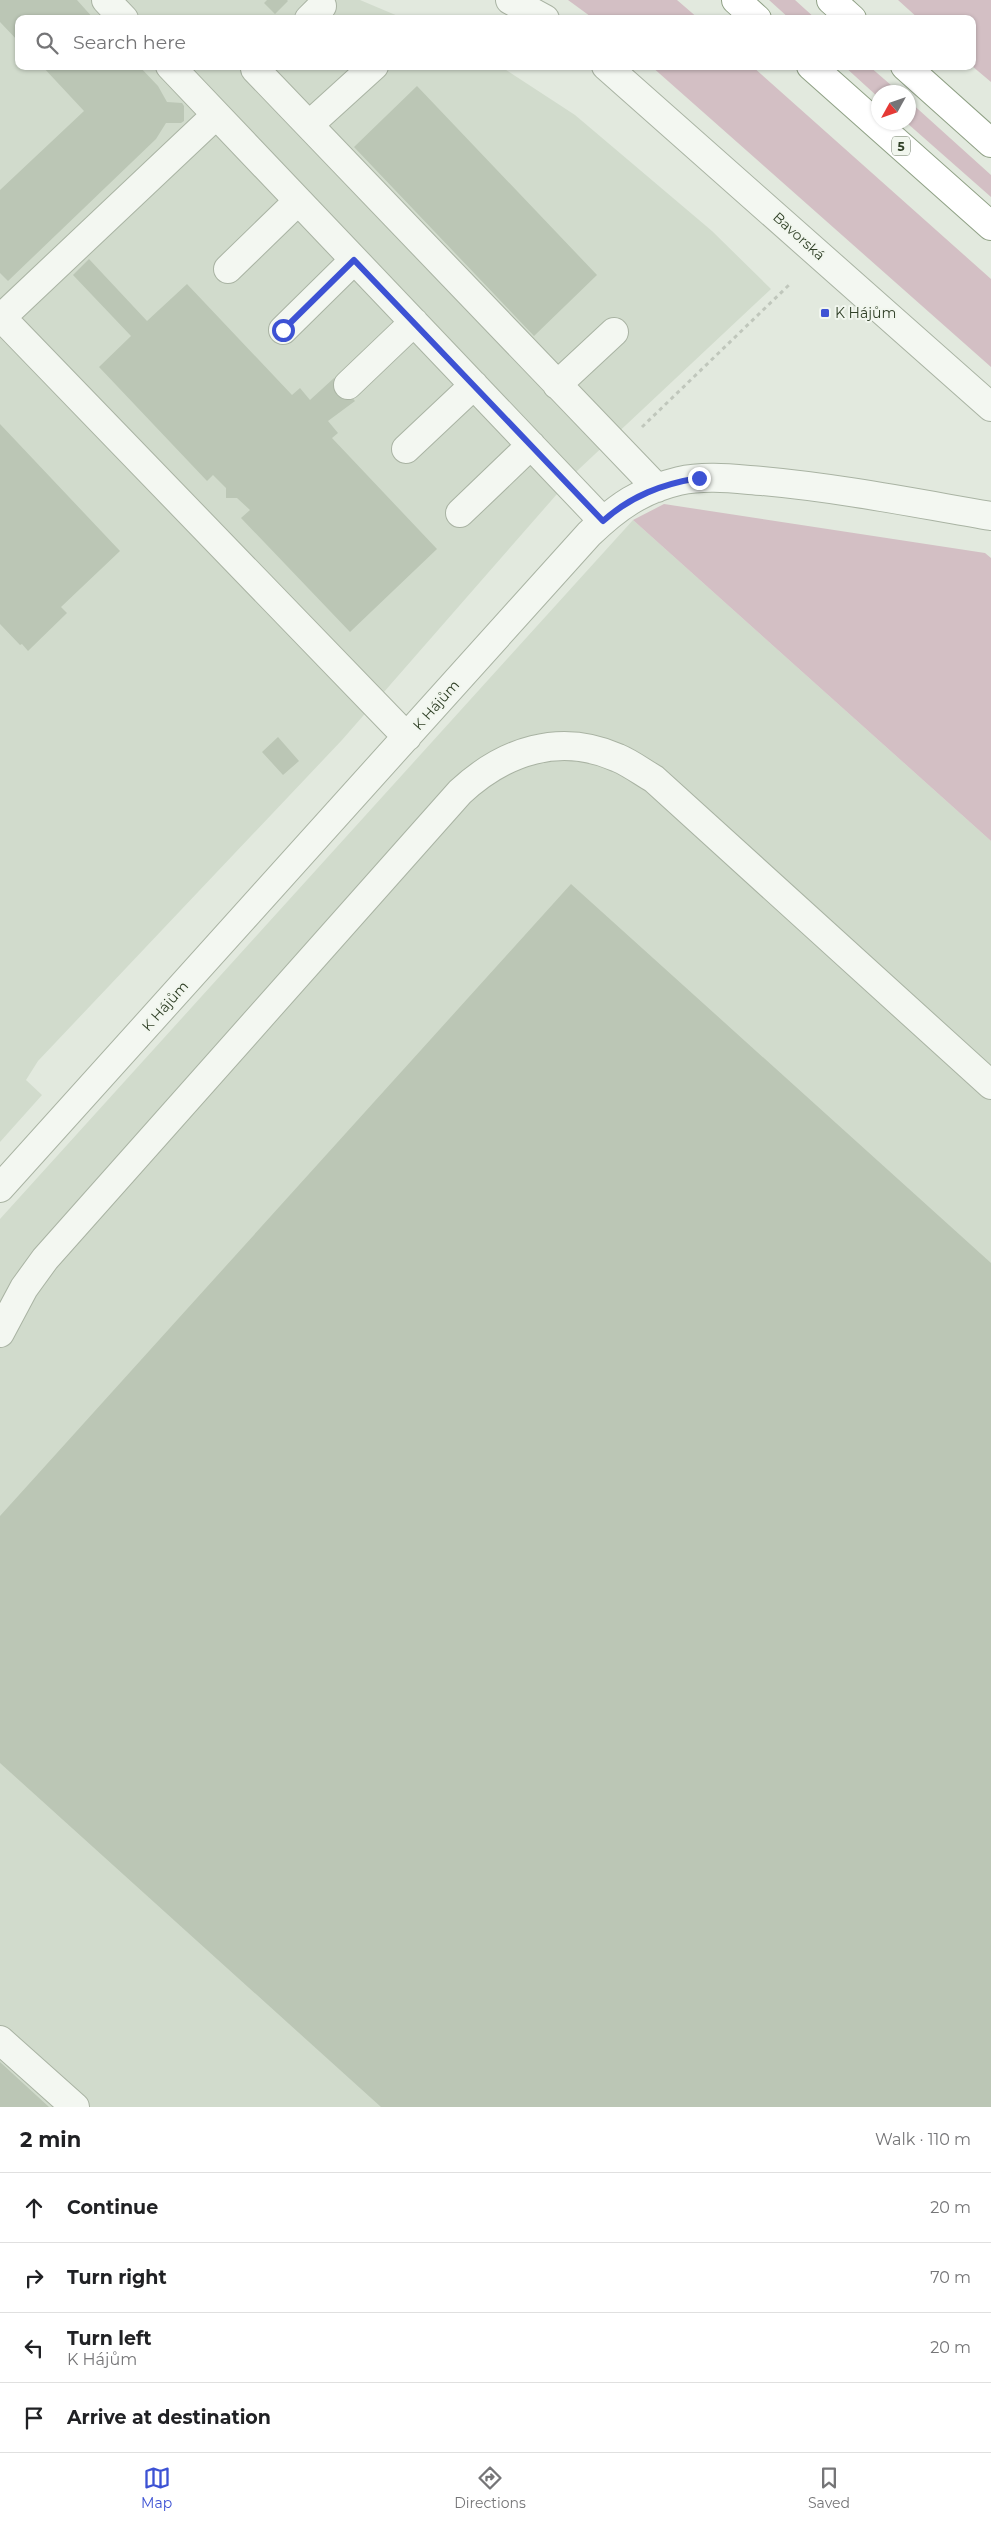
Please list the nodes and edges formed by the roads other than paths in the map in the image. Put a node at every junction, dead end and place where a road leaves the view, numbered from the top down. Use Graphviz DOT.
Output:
graph roads {
  1 [pos="106,0"];
  2 [pos="510,0"];
  3 [pos="736,0"];
  4 [pos="830,0"];
  5 [pos="120,15"];
  6 [pos="538,15"];
  7 [pos="753,15"];
  8 [pos="847,15"];
  9 [pos="174,70"];
  10 [pos="256,70"];
  11 [pos="370,70"];
  12 [pos="611,70"];
  13 [pos="816,70"];
  14 [pos="909,70"];
  15 [pos="216,115"];
  16 [pos="309,125"];
  17 [pos="991,143"];
  18 [pos="298,201"];
  19 [pos="991,226"];
  20 [pos="354,260"];
  21 [pos="228,268"];
  22 [pos="1,317"];
  23 [pos="414,322"];
  24 [pos="283,330"];
  25 [pos="614,332"];
  26 [pos="348,385"];
  27 [pos="474,385"];
  28 [pos="557,385"];
  29 [pos="991,407"];
  30 [pos="531,445"];
  31 [pos="406,449"];
  32 [pos="657,488"];
  33 [pos="460,512"];
  34 [pos="991,516"];
  35 [pos="603,521"];
  36 [pos="407,737"];
  37 [pos="991,1085"];
  38 [pos="0,1188"];
  39 [pos="0,1333"];
  40 [pos="0,2040"];
  41 [pos="74,2107"];
  1 -- 5 [label="street"];
  2 -- 6 [label="street"];
  3 -- 7 [label="highway"];
  4 -- 8 [label="highway"];
  9 -- 15 [label="street"];
  10 -- 16 [label="street"];
  11 -- 16 [label="street"];
  12 -- 29 [label="street, Bavorská"];
  13 -- 19 [label="highway, 5"];
  14 -- 17 [label="highway"];
  15 -- 18 [label="street"];
  15 -- 22 [label="street"];
  16 -- 28 [label="street"];
  18 -- 20 [label="street"];
  18 -- 21 [label="street"];
  20 -- 23 [label="street"];
  20 -- 24 [label="street"];
  22 -- 36 [label="street"];
  23 -- 26 [label="street"];
  23 -- 27 [label="street"];
  25 -- 28 [label="street"];
  27 -- 30 [label="street"];
  27 -- 31 [label="street"];
  28 -- 32 [label="street"];
  30 -- 33 [label="street"];
  30 -- 35 [label="street"];
  32 -- 34 [label="street, K Hájům"];
  32 -- 35 [label="street, K Hájům"];
  35 -- 36 [label="street, K Hájům"];
  36 -- 38 [label="street, K Hájům"];
  37 -- 39 [label="street"];
  40 -- 41 [label="street"];
}
